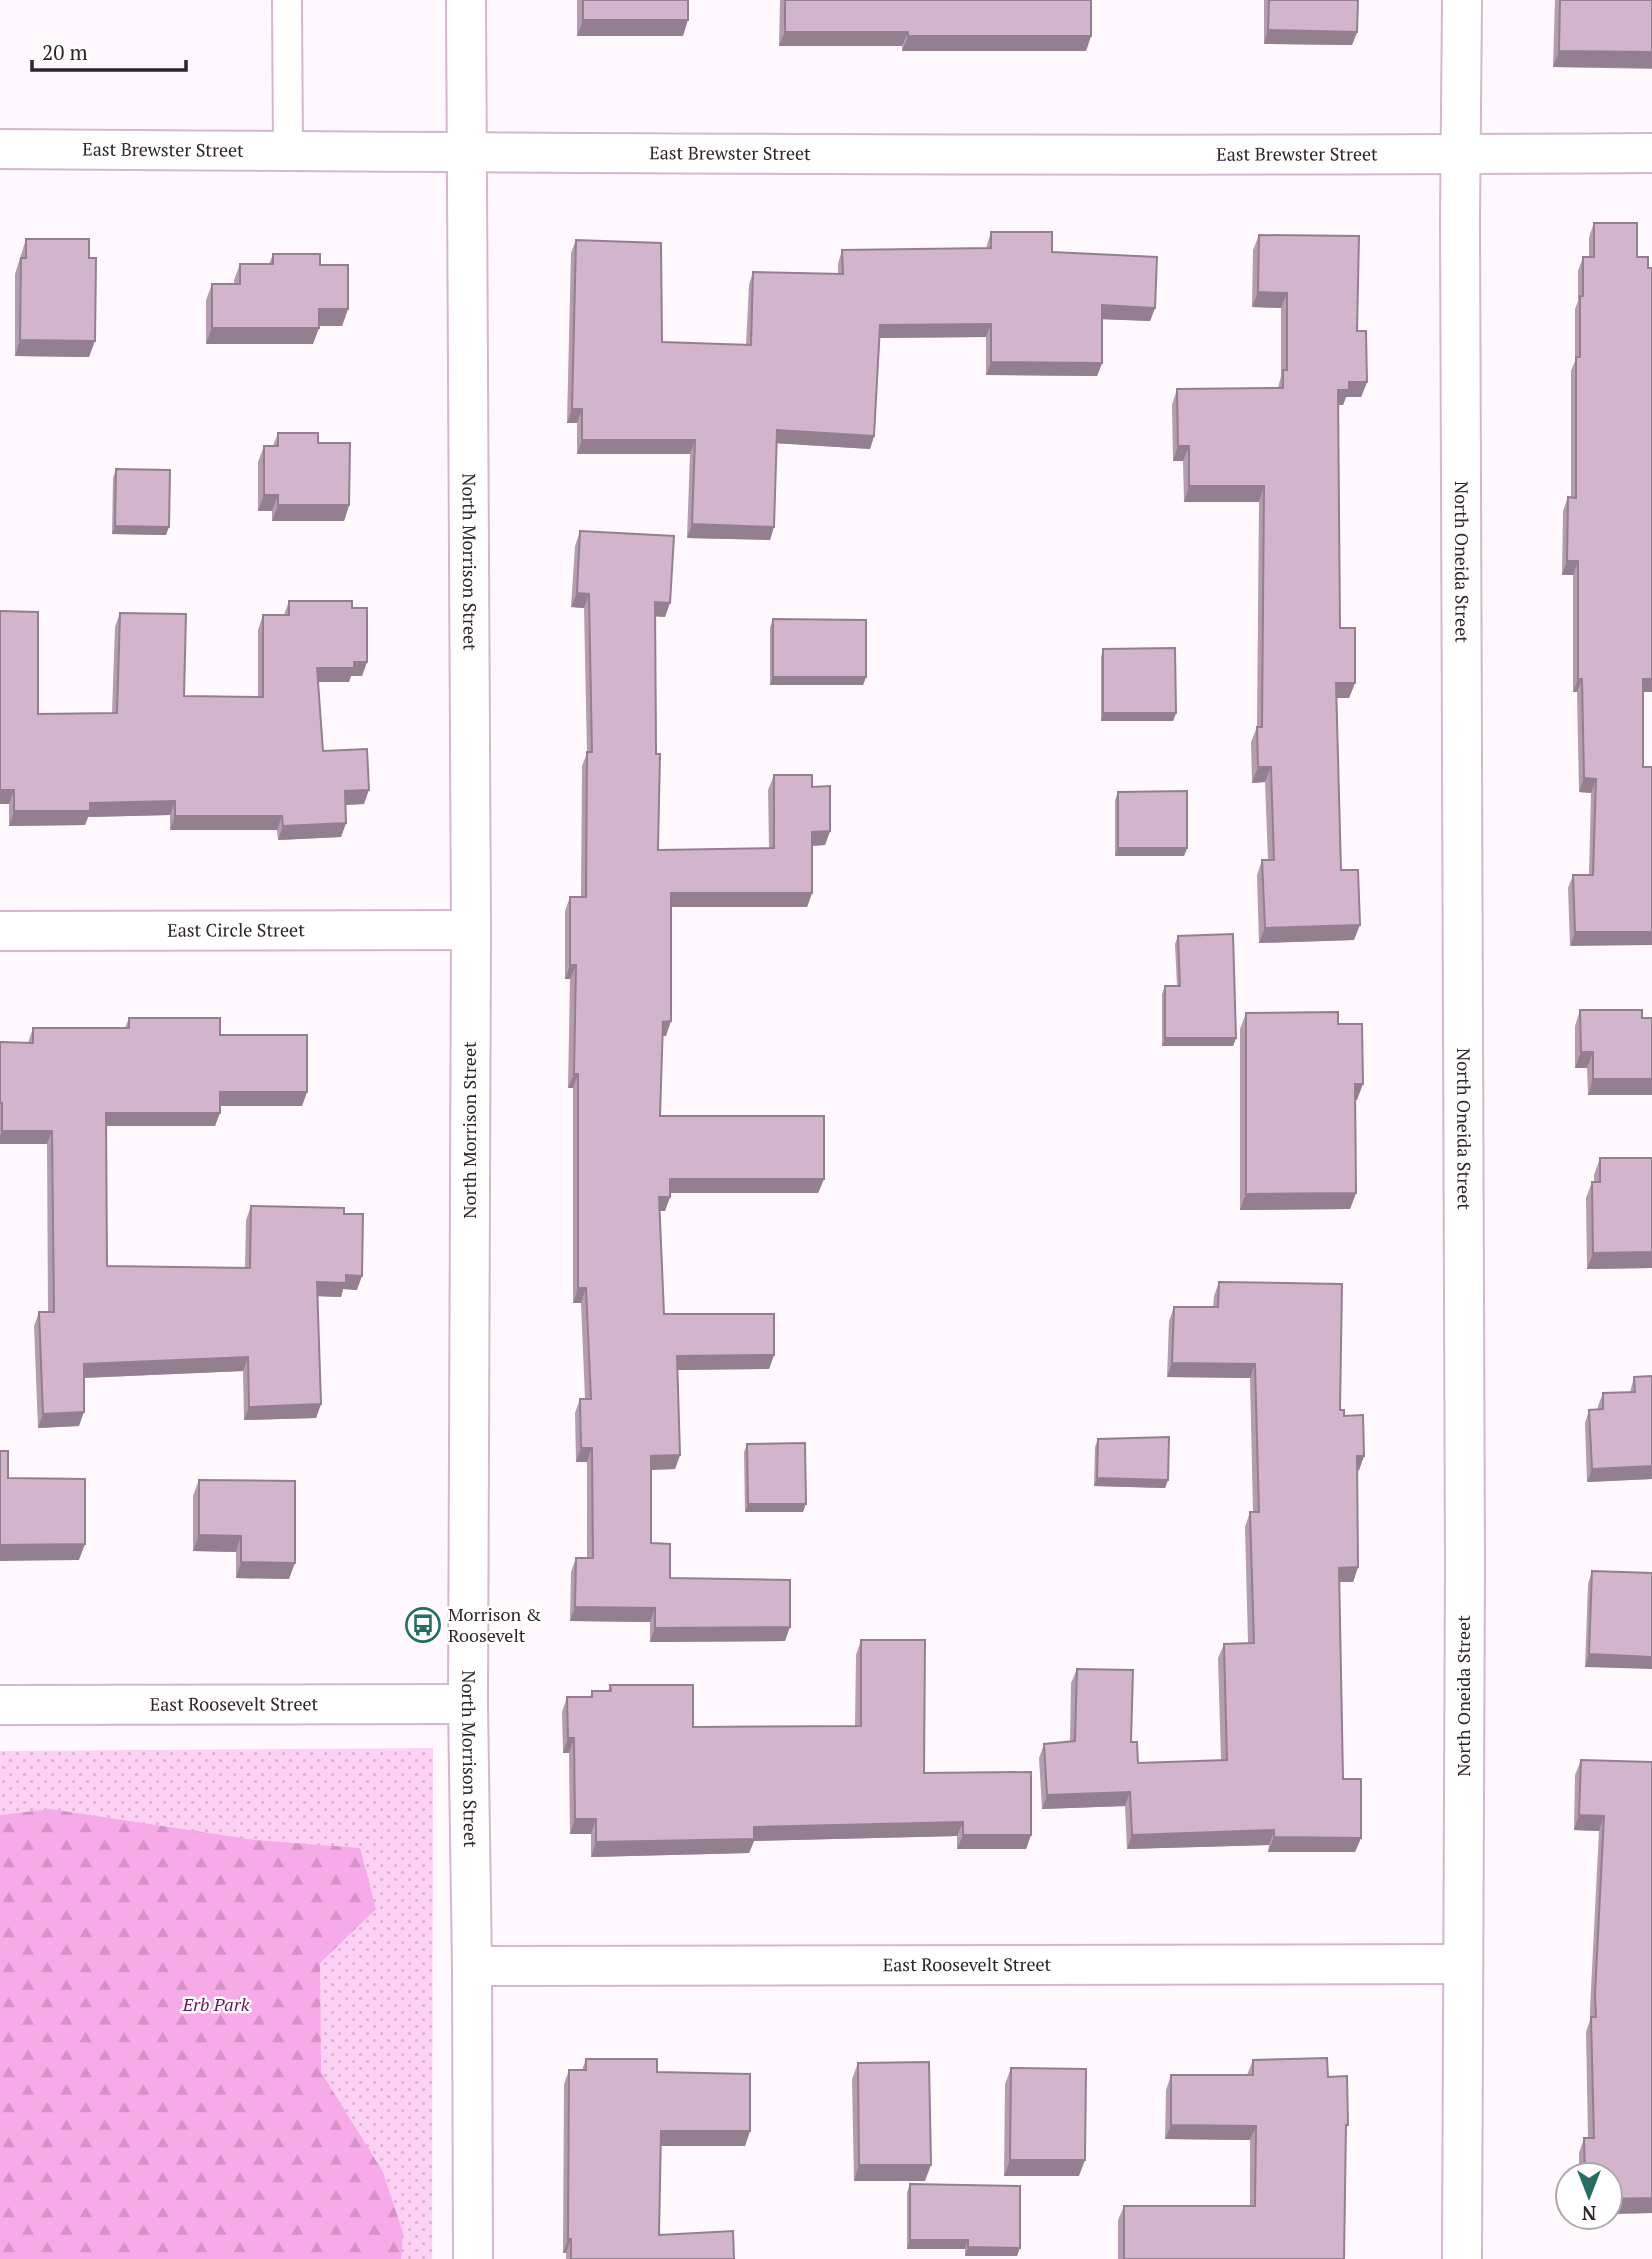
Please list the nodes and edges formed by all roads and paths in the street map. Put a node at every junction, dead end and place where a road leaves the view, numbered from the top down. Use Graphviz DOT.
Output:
graph roads {
  1 [pos="287,0"];
  2 [pos="466,0"];
  3 [pos="1462,0"];
  4 [pos="0,149"];
  5 [pos="288,151"];
  6 [pos="467,152"];
  7 [pos="1652,153"];
  8 [pos="1460,155"];
  9 [pos="471,930"];
  10 [pos="0,931"];
  11 [pos="468,1704"];
  12 [pos="0,1706"];
  13 [pos="1462,1964"];
  14 [pos="472,1966"];
  15 [pos="473,2259"];
  16 [pos="1462,2259"];
  1 -- 5 [label="lane"];
  2 -- 6 [label="street, North Morrison Street"];
  3 -- 8 [label="street, North Oneida Street"];
  4 -- 5 [label="street, East Brewster Street"];
  5 -- 6 [label="street, East Brewster Street"];
  6 -- 8 [label="street, East Brewster Street"];
  6 -- 9 [label="street, North Morrison Street"];
  7 -- 8 [label="street, East Brewster Street"];
  8 -- 13 [label="street, North Oneida Street"];
  9 -- 10 [label="street, East Circle Street"];
  9 -- 11 [label="street, North Morrison Street"];
  11 -- 12 [label="street, East Roosevelt Street"];
  11 -- 14 [label="street, North Morrison Street"];
  13 -- 14 [label="street, East Roosevelt Street"];
  13 -- 16 [label="street, North Oneida Street"];
  14 -- 15 [label="street, North Morrison Street"];
}
